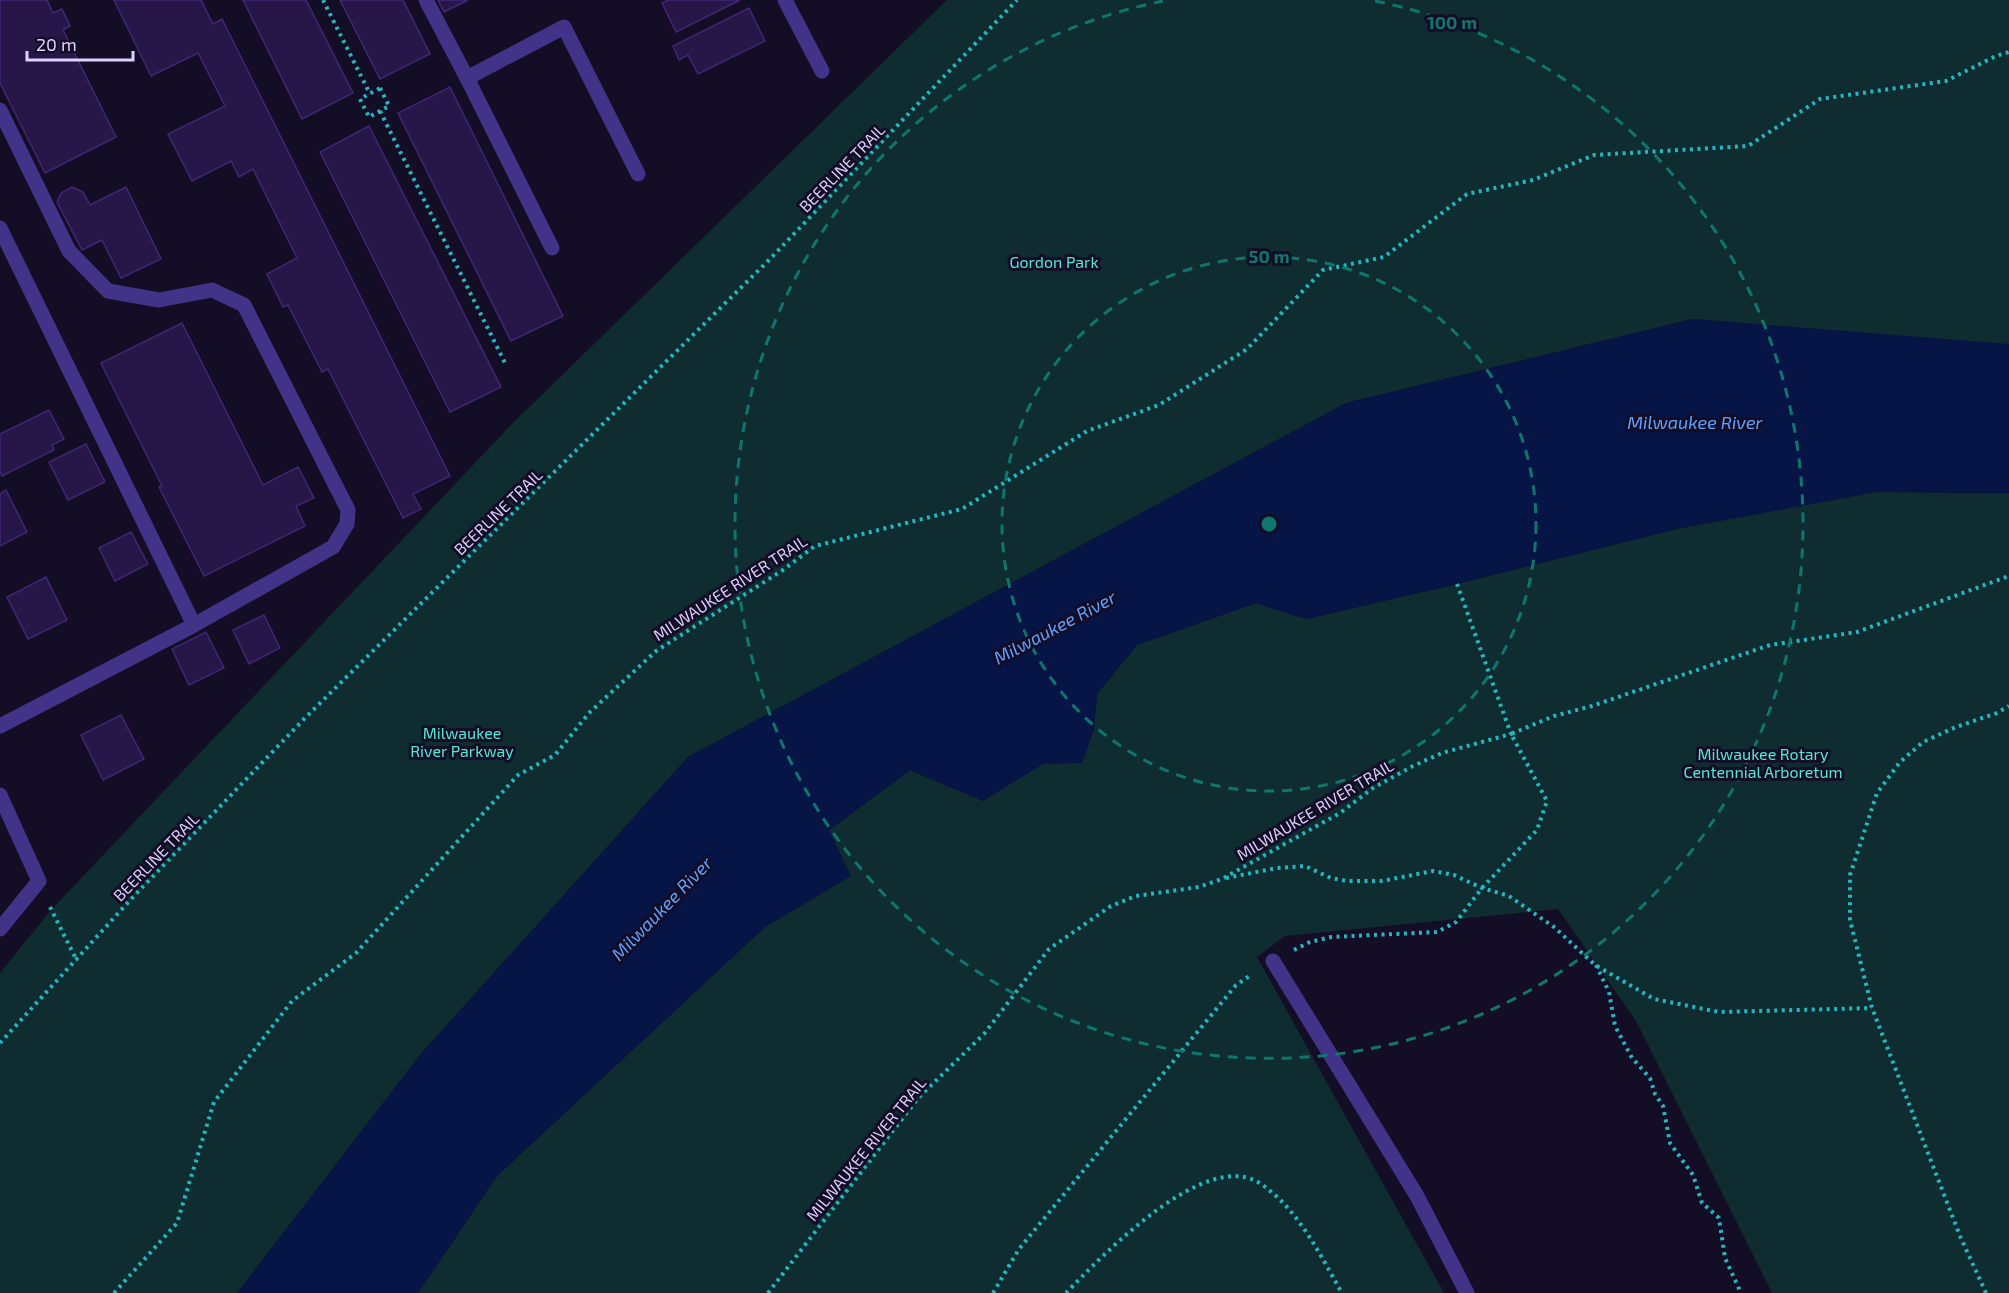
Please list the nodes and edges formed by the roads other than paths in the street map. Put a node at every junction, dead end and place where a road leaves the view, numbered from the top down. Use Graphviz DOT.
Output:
graph roads {
  1 [pos="426,0"];
  2 [pos="784,0"];
  3 [pos="822,71"];
  4 [pos="467,78"];
  5 [pos="0,110"];
  6 [pos="638,174"];
  7 [pos="0,228"];
  8 [pos="552,248"];
  9 [pos="194,625"];
  10 [pos="0,726"];
  11 [pos="0,795"];
  12 [pos="0,929"];
  13 [pos="1273,961"];
  14 [pos="1467,1293"];
  1 -- 4 [label="street"];
  2 -- 3 [label="street"];
  4 -- 6 [label="street"];
  4 -- 8 [label="street"];
  5 -- 9 [label="street"];
  7 -- 9 [label="street"];
  9 -- 10 [label="street"];
  11 -- 12 [label="street"];
  13 -- 14 [label="street"];
}
